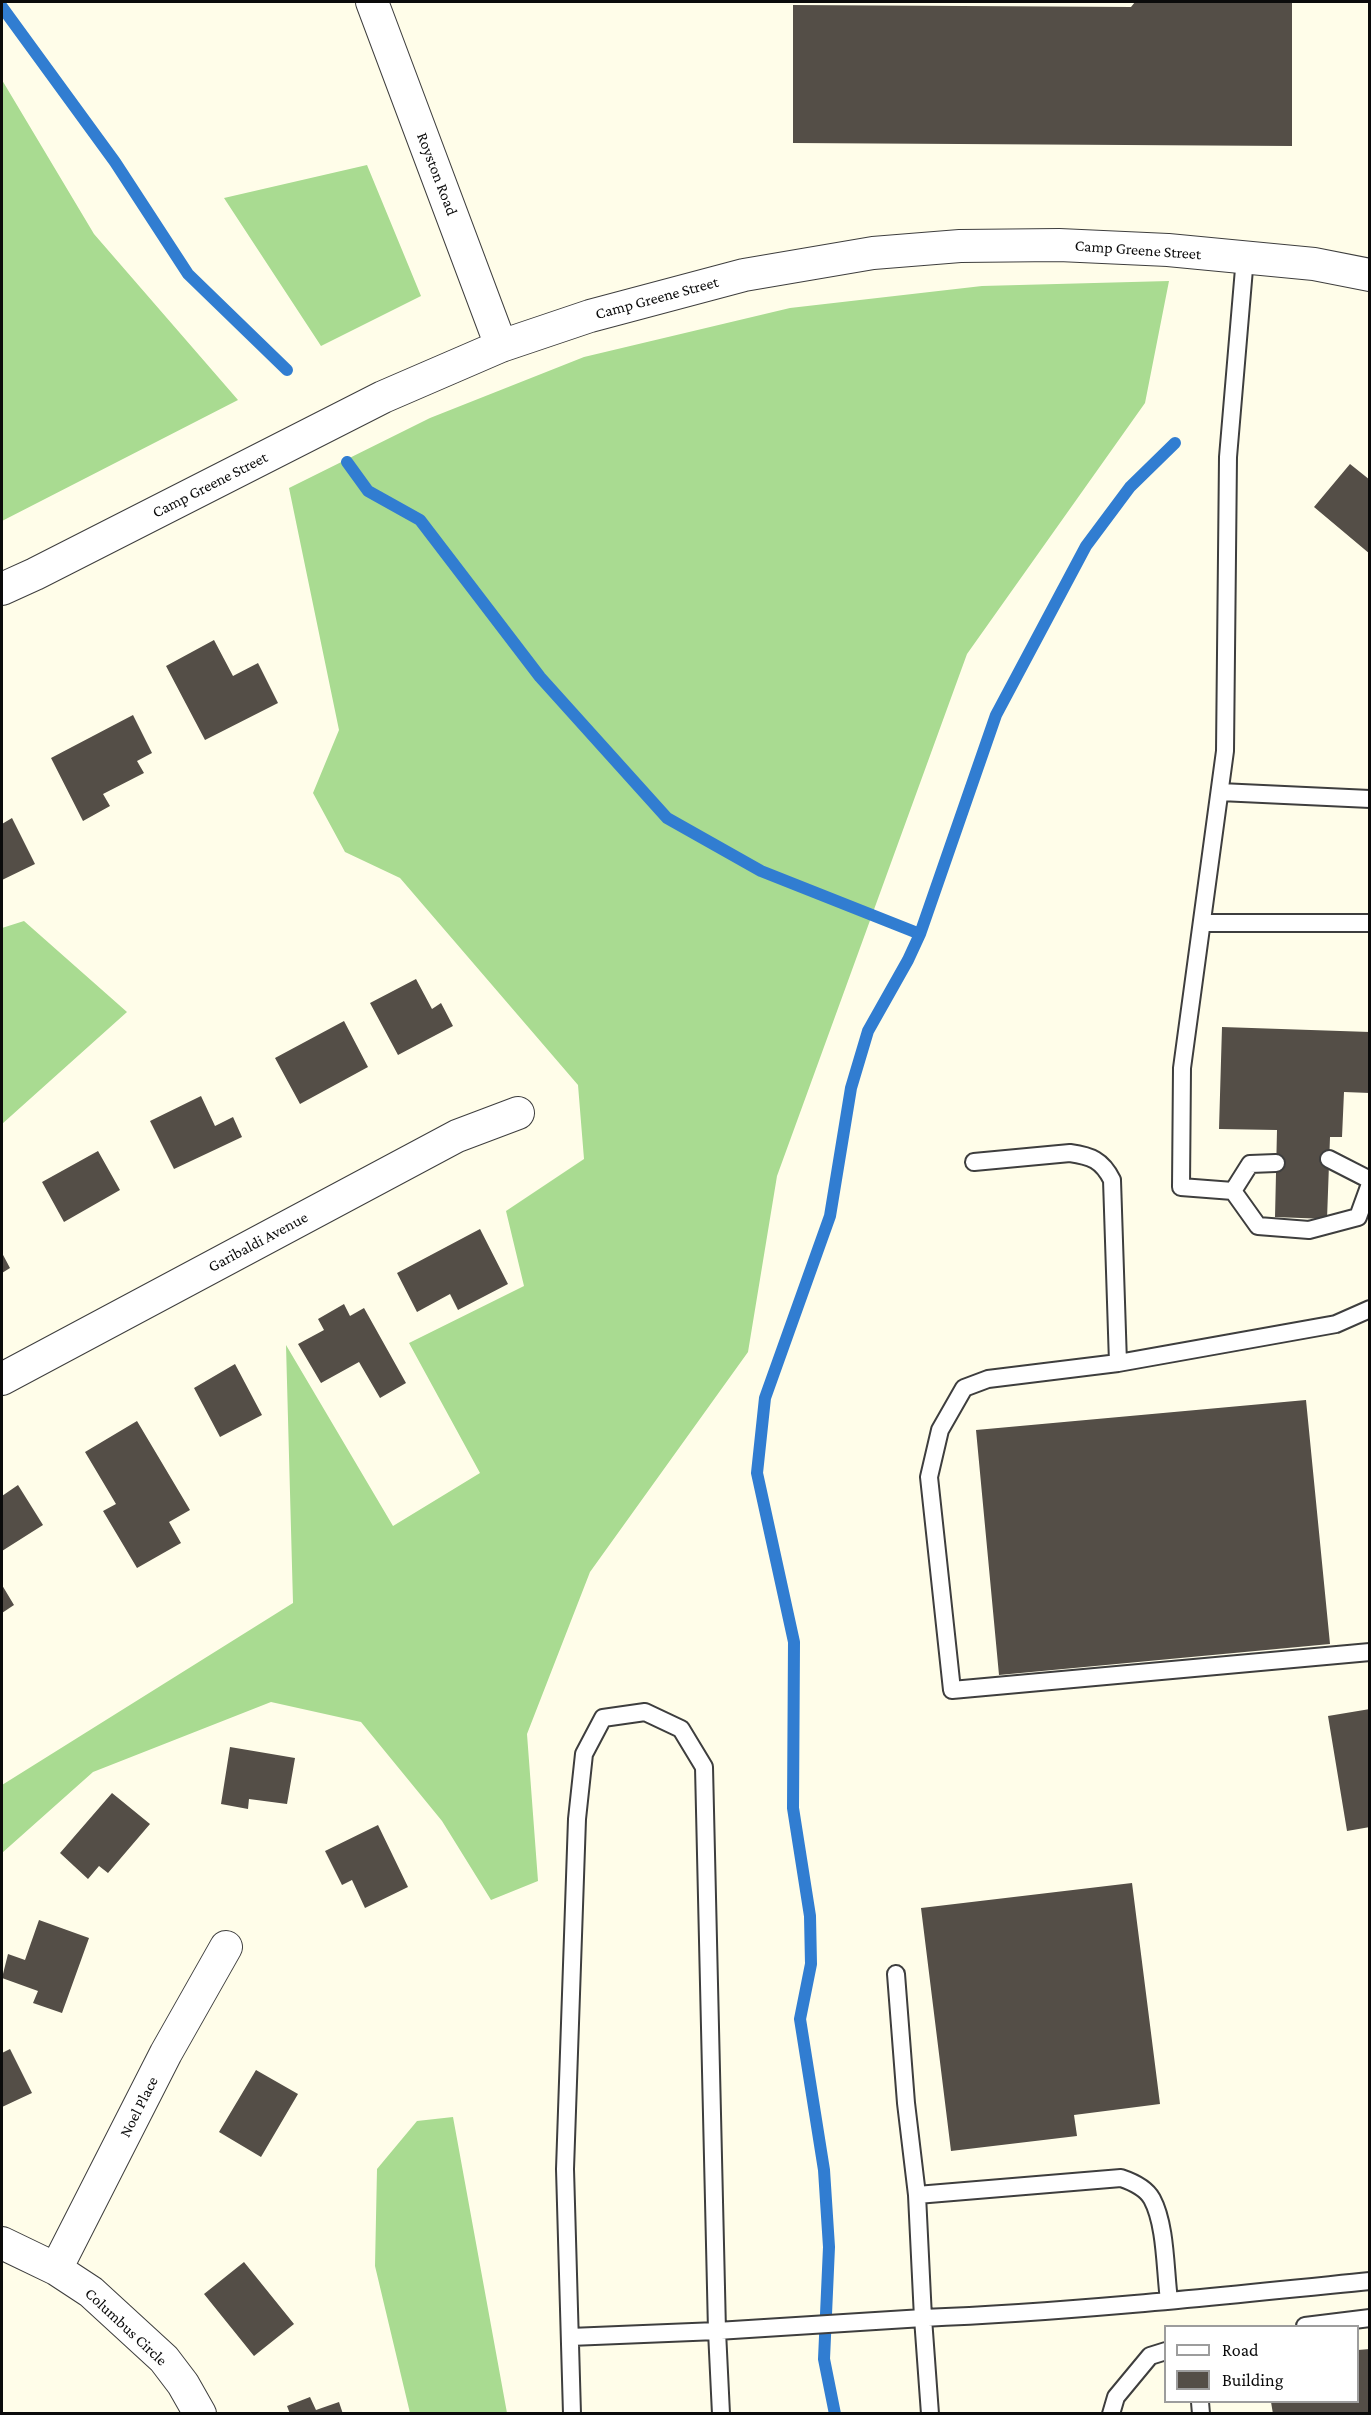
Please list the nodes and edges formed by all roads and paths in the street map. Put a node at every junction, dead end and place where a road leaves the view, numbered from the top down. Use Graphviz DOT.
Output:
graph roads {
  1 [pos="372,2"];
  2 [pos="1245,257"];
  3 [pos="1370,275"];
  4 [pos="501,346"];
  5 [pos="2,589"];
  6 [pos="1220,792"];
  7 [pos="1370,799"];
  8 [pos="1370,922"];
  9 [pos="1202,923"];
  10 [pos="518,1113"];
  11 [pos="1329,1159"];
  12 [pos="974,1162"];
  13 [pos="1276,1163"];
  14 [pos="1370,1182"];
  15 [pos="1233,1191"];
  16 [pos="1370,1310"];
  17 [pos="1118,1363"];
  18 [pos="2,1379"];
  19 [pos="1370,1652"];
  20 [pos="226,1947"];
  21 [pos="896,1974"];
  22 [pos="917,2195"];
  23 [pos="2,2243"];
  24 [pos="56,2269"];
  25 [pos="1370,2281"];
  26 [pos="1169,2300"];
  27 [pos="923,2318"];
  28 [pos="1370,2318"];
  29 [pos="1313,2325"];
  30 [pos="717,2331"];
  31 [pos="570,2337"];
  32 [pos="1164,2352"];
  33 [pos="200,2414"];
  34 [pos="572,2414"];
  35 [pos="721,2414"];
  36 [pos="930,2414"];
  37 [pos="1112,2414"];
  1 -- 4 [label="street, Royston Road"];
  2 -- 3 [label="street, Camp Greene Street"];
  2 -- 4 [label="street, Camp Greene Street"];
  2 -- 6 [label="lane"];
  4 -- 5 [label="street, Camp Greene Street"];
  6 -- 7 [label="lane"];
  6 -- 9 [label="lane"];
  8 -- 9 [label="lane"];
  9 -- 15 [label="lane"];
  10 -- 18 [label="street, Garibaldi Avenue"];
  11 -- 14 [label="lane"];
  12 -- 17 [label="lane"];
  13 -- 15 [label="lane"];
  14 -- 15 [label="lane"];
  16 -- 17 [label="lane"];
  17 -- 19 [label="lane"];
  20 -- 24 [label="street, Noel Place"];
  21 -- 22 [label="lane"];
  22 -- 26 [label="lane"];
  22 -- 27 [label="lane"];
  23 -- 24 [label="street, Columbus Circle"];
  24 -- 33 [label="street, Columbus Circle"];
  25 -- 26 [label="lane"];
  26 -- 27 [label="lane"];
  27 -- 30 [label="lane"];
  27 -- 36 [label="lane"];
  28 -- 29 [label="lane"];
  30 -- 31 [label="lane"];
  30 -- 31 [label="lane"];
  30 -- 35 [label="lane"];
  31 -- 34 [label="lane"];
  32 -- 37 [label="lane"];
}
